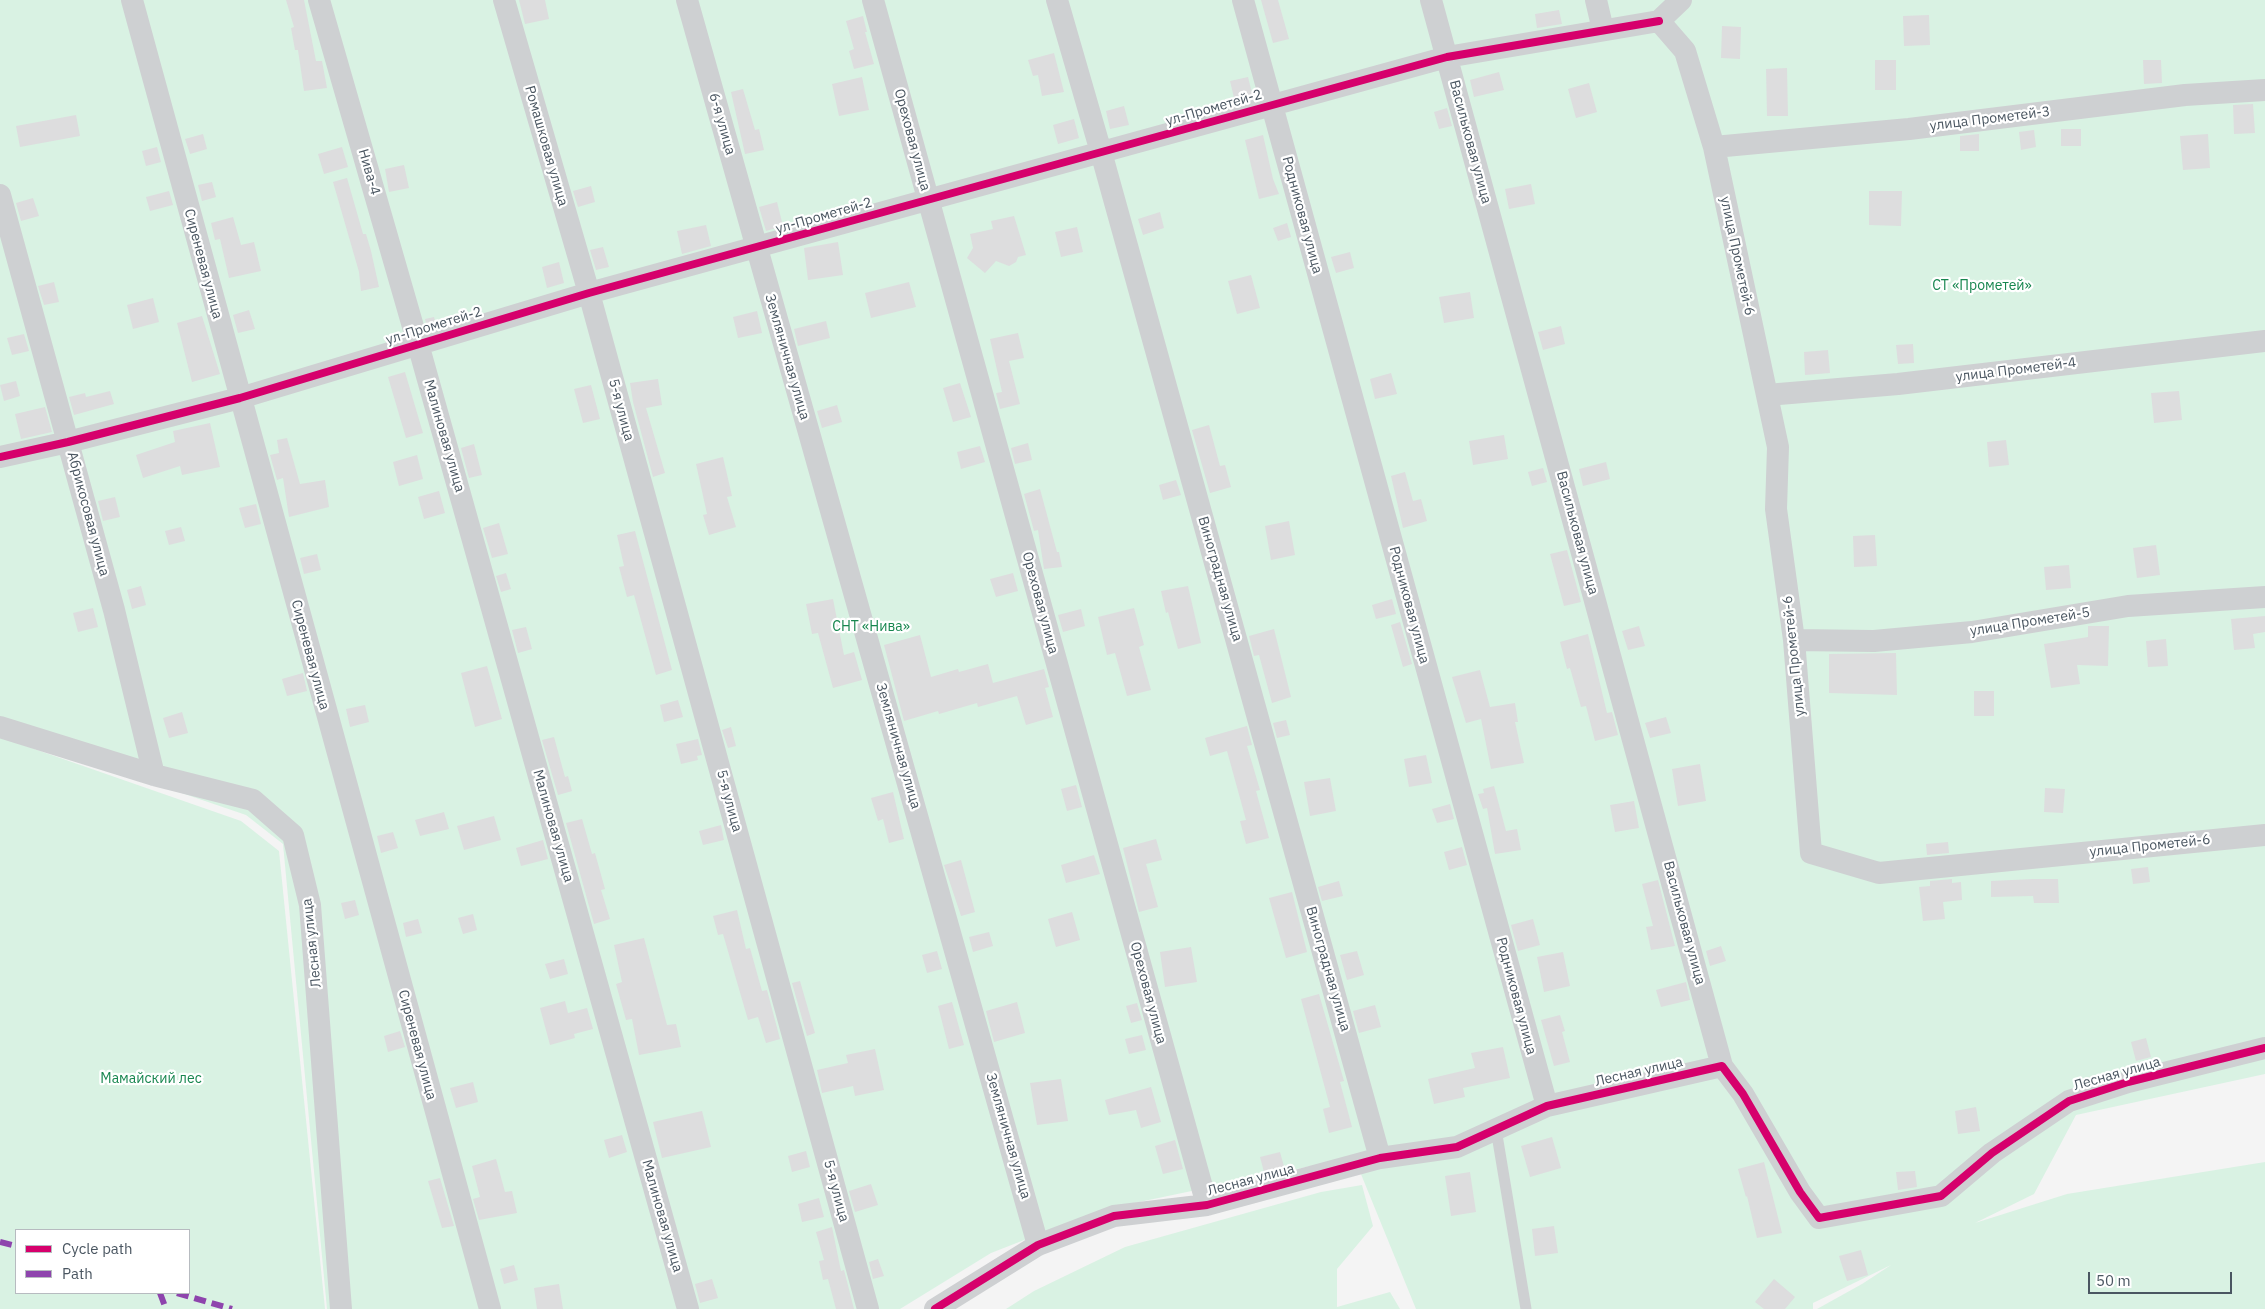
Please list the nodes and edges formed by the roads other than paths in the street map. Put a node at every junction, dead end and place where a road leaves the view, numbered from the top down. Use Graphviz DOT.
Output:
graph roads {
  1 [pos="132,0"];
  2 [pos="319,0"];
  3 [pos="504,0"];
  4 [pos="687,0"];
  5 [pos="873,0"];
  6 [pos="1057,0"];
  7 [pos="1243,0"];
  8 [pos="1431,0"];
  9 [pos="1596,0"];
  10 [pos="1681,0"];
  11 [pos="1660,21"];
  12 [pos="1603,30"];
  13 [pos="1447,57"];
  14 [pos="2265,90"];
  15 [pos="1272,104"];
  16 [pos="1714,147"];
  17 [pos="1101,152"];
  18 [pos="0,195"];
  19 [pos="928,200"];
  20 [pos="756,248"];
  21 [pos="589,292"];
  22 [pos="2265,341"];
  23 [pos="418,344"];
  24 [pos="1767,395"];
  25 [pos="240,398"];
  26 [pos="68,442"];
  27 [pos="0,457"];
  28 [pos="2265,596"];
  29 [pos="1794,640"];
  30 [pos="0,727"];
  31 [pos="154,775"];
  32 [pos="2265,835"];
  33 [pos="2265,1048"];
  34 [pos="1722,1066"];
  35 [pos="1547,1106"];
  36 [pos="1496,1129"];
  37 [pos="1380,1158"];
  38 [pos="1206,1205"];
  39 [pos="1038,1245"];
  40 [pos="341,1309"];
  41 [pos="490,1309"];
  42 [pos="688,1309"];
  43 [pos="868,1309"];
  44 [pos="935,1309"];
  45 [pos="1526,1309"];
  1 -- 25 [label="street, Сиреневая улица"];
  2 -- 23 [label="street, Нива-4"];
  3 -- 21 [label="street, Ромашковая улица"];
  4 -- 20 [label="street, 6-я улица"];
  5 -- 19 [label="street, Ореховая улица"];
  6 -- 17 [label="street, Виноградная улица"];
  7 -- 15 [label="street, Родниковая улица"];
  8 -- 13 [label="street, Васильковая улица"];
  9 -- 12 [label="street"];
  10 -- 11 [label="street"];
  11 -- 12 [label="street, ул-Прометей-2"];
  11 -- 16 [label="street, улица Прометей-6"];
  12 -- 13 [label="street, ул-Прометей-2"];
  13 -- 15 [label="street, ул-Прометей-2"];
  13 -- 34 [label="street, Васильковая улица"];
  14 -- 16 [label="street, улица Прометей-3"];
  15 -- 17 [label="street, ул-Прометей-2"];
  15 -- 35 [label="street, Родниковая улица"];
  16 -- 24 [label="street, улица Прометей-6"];
  17 -- 19 [label="street, ул-Прометей-2"];
  17 -- 37 [label="street, Виноградная улица"];
  18 -- 26 [label="street, Абрикосовая улица"];
  19 -- 20 [label="street, ул-Прометей-2"];
  19 -- 38 [label="street, Ореховая улица"];
  20 -- 21 [label="street, ул-Прометей-2"];
  20 -- 39 [label="street, Земляничная улица"];
  21 -- 23 [label="street, ул-Прометей-2"];
  21 -- 43 [label="street, 5-я улица"];
  22 -- 24 [label="street, улица Прометей-4"];
  23 -- 25 [label="street, ул-Прометей-2"];
  23 -- 42 [label="street, Малиновая улица"];
  24 -- 29 [label="street, улица Прометей-6"];
  25 -- 26 [label="street, ул-Прометей-2"];
  25 -- 41 [label="street, Сиреневая улица"];
  26 -- 27 [label="street, ул-Прометей-2"];
  26 -- 31 [label="street, Абрикосовая улица"];
  28 -- 29 [label="street, улица Прометей-5"];
  29 -- 32 [label="street, улица Прометей-6"];
  30 -- 31 [label="street, Лесная улица"];
  31 -- 40 [label="street, Лесная улица"];
  33 -- 34 [label="street, Лесная улица"];
  34 -- 35 [label="street, Лесная улица"];
  35 -- 36 [label="street, Лесная улица"];
  36 -- 37 [label="street, Лесная улица"];
  36 -- 45 [label="lane"];
  37 -- 38 [label="street, Лесная улица"];
  38 -- 39 [label="street, Лесная улица"];
  39 -- 44 [label="street, Лесная улица"];
}
